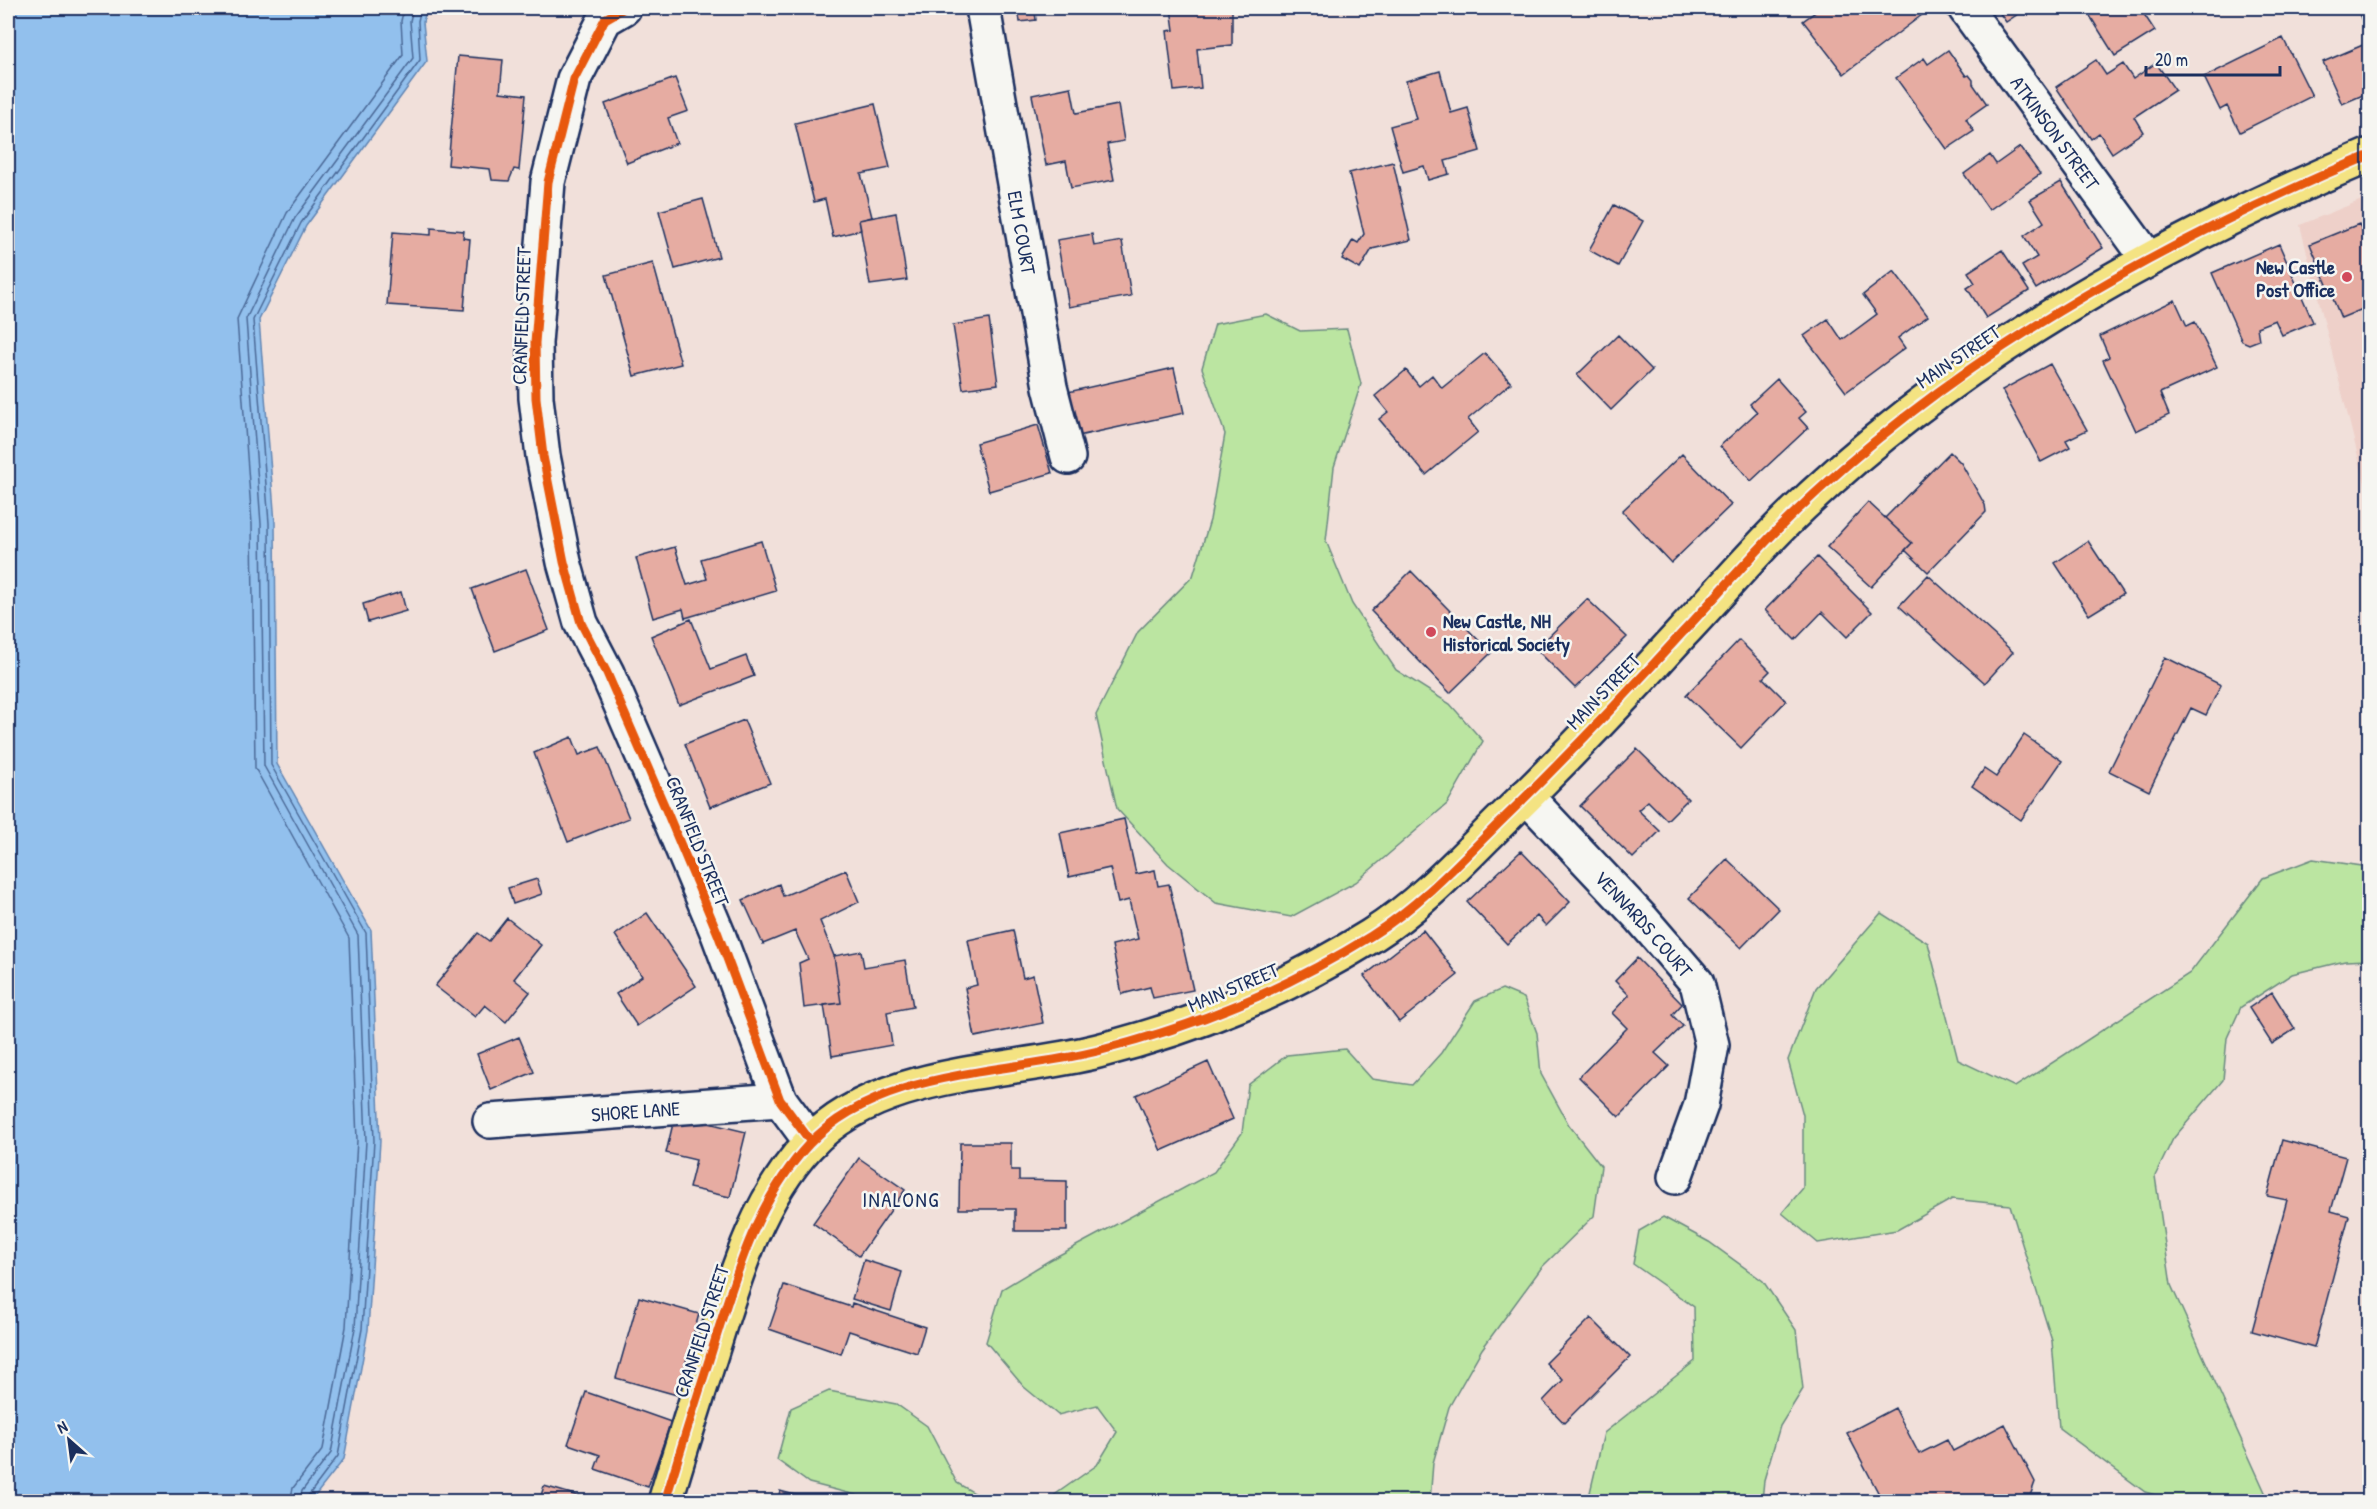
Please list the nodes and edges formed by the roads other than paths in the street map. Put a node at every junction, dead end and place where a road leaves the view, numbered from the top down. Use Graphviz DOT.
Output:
graph roads {
  1 [pos="624,8"];
  2 [pos="983,8"];
  3 [pos="1965,8"];
  4 [pos="2370,155"];
  5 [pos="2148,259"];
  6 [pos="1068,457"];
  7 [pos="1527,796"];
  8 [pos="780,1100"];
  9 [pos="490,1121"];
  10 [pos="811,1142"];
  11 [pos="1675,1177"];
  12 [pos="665,1502"];
  1 -- 8 [label="street, CRANFIELD STREET"];
  2 -- 6 [label="street, ELM COURT"];
  3 -- 5 [label="street, ATKINSON STREET"];
  4 -- 5 [label="main road, MAIN STREET"];
  5 -- 7 [label="main road, MAIN STREET"];
  7 -- 10 [label="main road, MAIN STREET"];
  7 -- 11 [label="street, VENNARDS COURT"];
  8 -- 9 [label="street, SHORE LANE"];
  8 -- 10 [label="street, CRANFIELD STREET"];
  10 -- 12 [label="main road, CRANFIELD STREET"];
}
